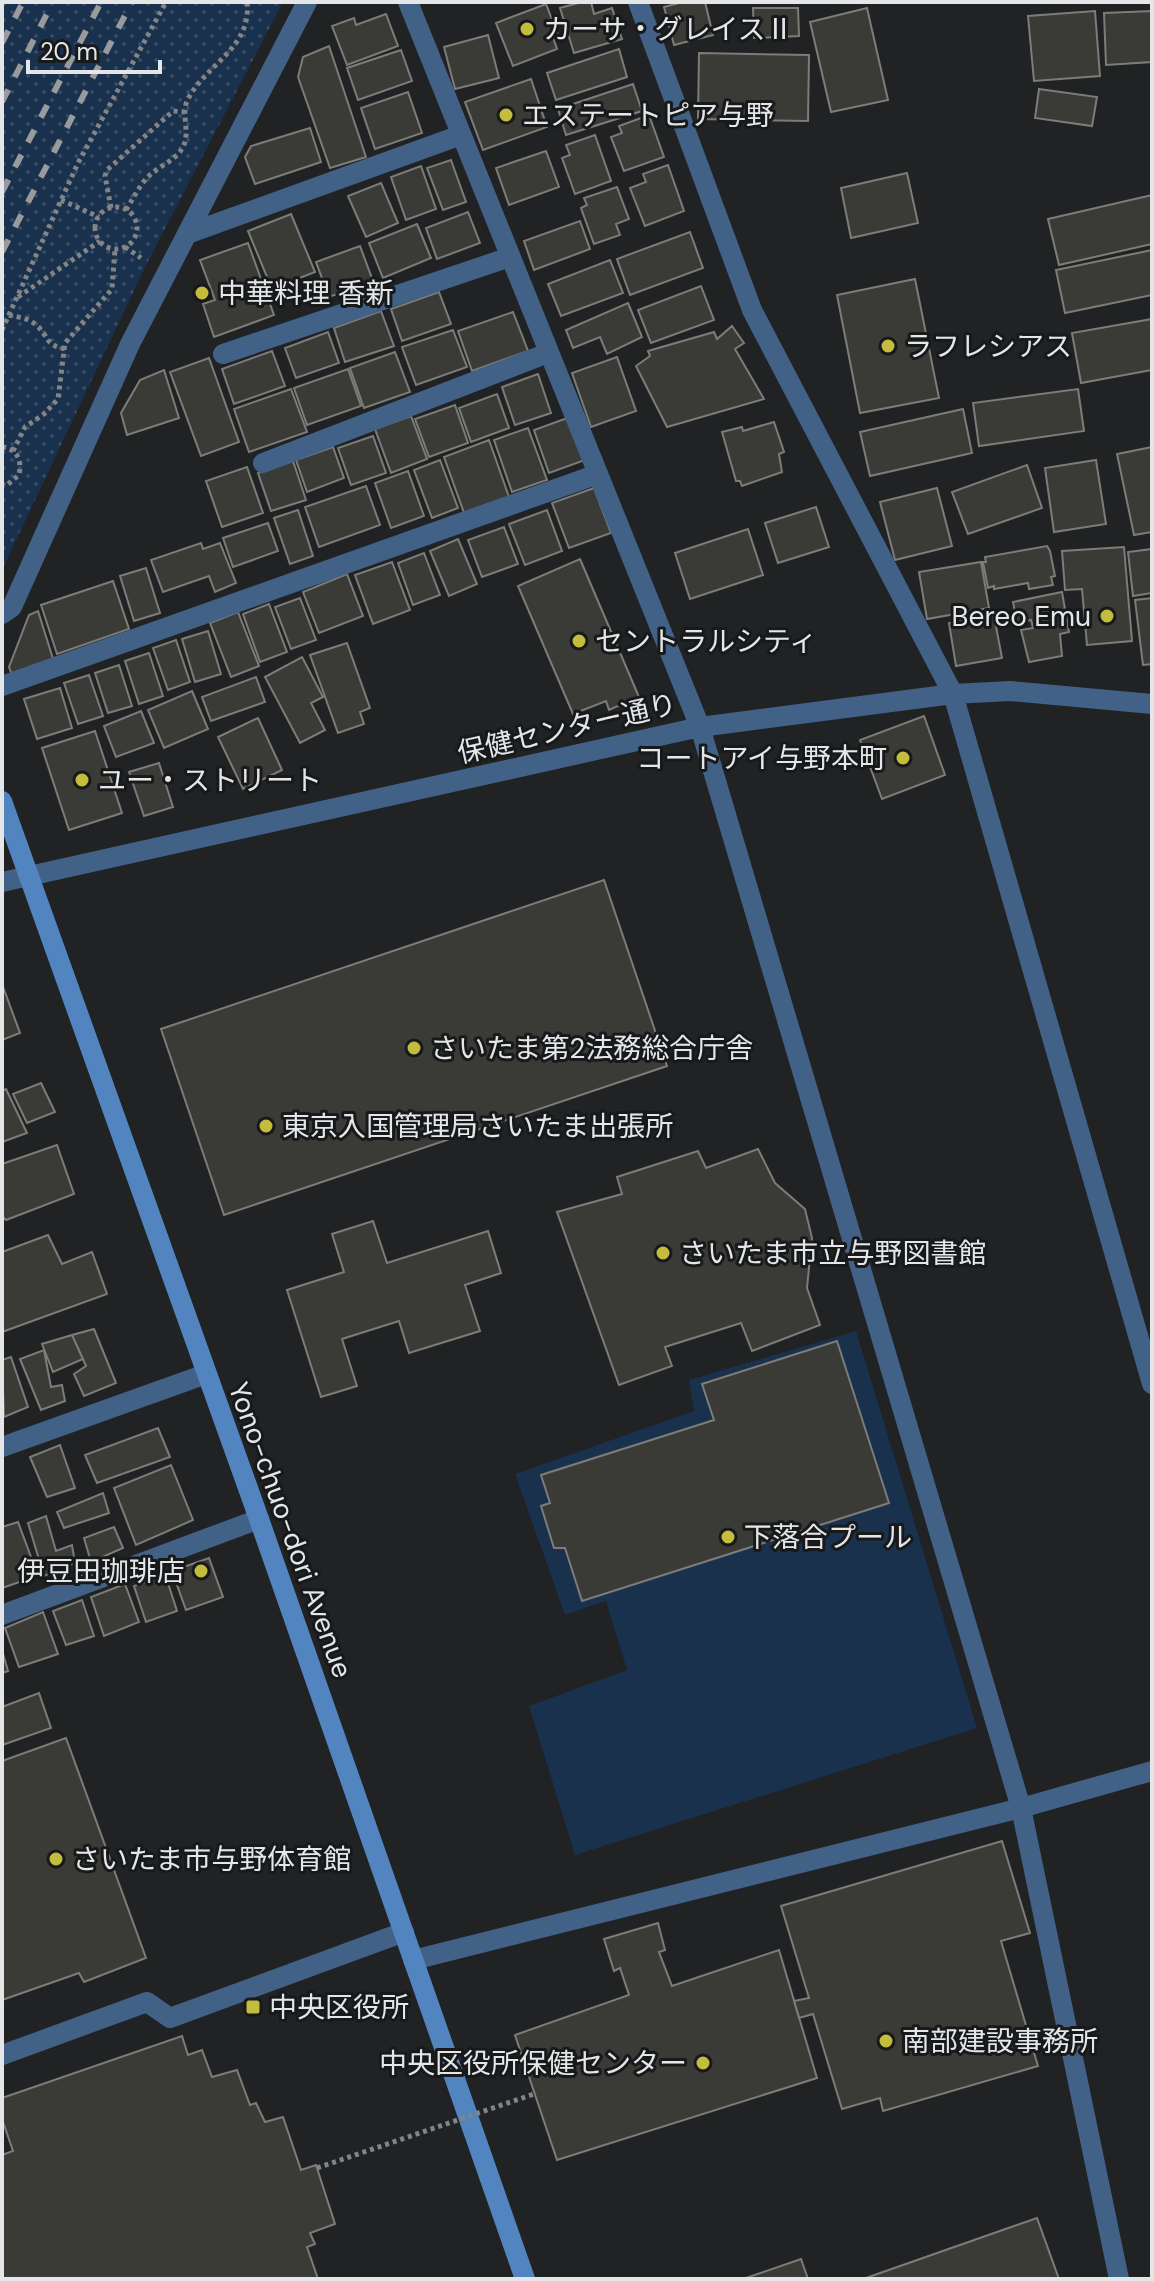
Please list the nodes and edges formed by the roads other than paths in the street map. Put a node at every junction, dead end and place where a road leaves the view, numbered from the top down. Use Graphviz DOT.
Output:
graph roads {
  1 [pos="307,2"];
  2 [pos="408,2"];
  3 [pos="638,2"];
  4 [pos="461,135"];
  5 [pos="187,234"];
  6 [pos="510,257"];
  7 [pos="548,353"];
  8 [pos="223,354"];
  9 [pos="263,463"];
  10 [pos="598,474"];
  11 [pos="2,614"];
  12 [pos="2,686"];
  13 [pos="953,694"];
  14 [pos="1152,704"];
  15 [pos="700,727"];
  16 [pos="2,801"];
  17 [pos="29,876"];
  18 [pos="2,882"];
  19 [pos="206,1374"];
  20 [pos="1152,1384"];
  21 [pos="2,1447"];
  22 [pos="259,1519"];
  23 [pos="2,1615"];
  24 [pos="1152,1771"];
  25 [pos="1021,1808"];
  26 [pos="404,1932"];
  27 [pos="413,1960"];
  28 [pos="2,2055"];
  29 [pos="525,2279"];
  30 [pos="1119,2279"];
  1 -- 5 [label="street"];
  2 -- 4 [label="street"];
  3 -- 13 [label="street"];
  4 -- 5 [label="street"];
  4 -- 6 [label="street"];
  5 -- 11 [label="street"];
  6 -- 7 [label="street"];
  6 -- 8 [label="street"];
  7 -- 9 [label="street"];
  7 -- 10 [label="street"];
  10 -- 12 [label="street"];
  10 -- 15 [label="street"];
  13 -- 14 [label="street, 保健センター通り"];
  13 -- 15 [label="street, 保健センター通り"];
  13 -- 20 [label="street"];
  15 -- 17 [label="street, 保健センター通り"];
  15 -- 25 [label="street"];
  16 -- 17 [label="street, Yono-chuo-dori Avenue"];
  17 -- 18 [label="street, 保健センター通り"];
  17 -- 19 [label="street, Yono-chuo-dori Avenue"];
  19 -- 21 [label="street"];
  19 -- 22 [label="street, Yono-chuo-dori Avenue"];
  22 -- 23 [label="street"];
  22 -- 26 [label="street, Yono-chuo-dori Avenue"];
  24 -- 25 [label="street"];
  25 -- 27 [label="street"];
  25 -- 30 [label="street"];
  26 -- 27 [label="street, Yono-chuo-dori Avenue"];
  26 -- 28 [label="street"];
  27 -- 29 [label="street, Yono-chuo-dori Avenue"];
}
